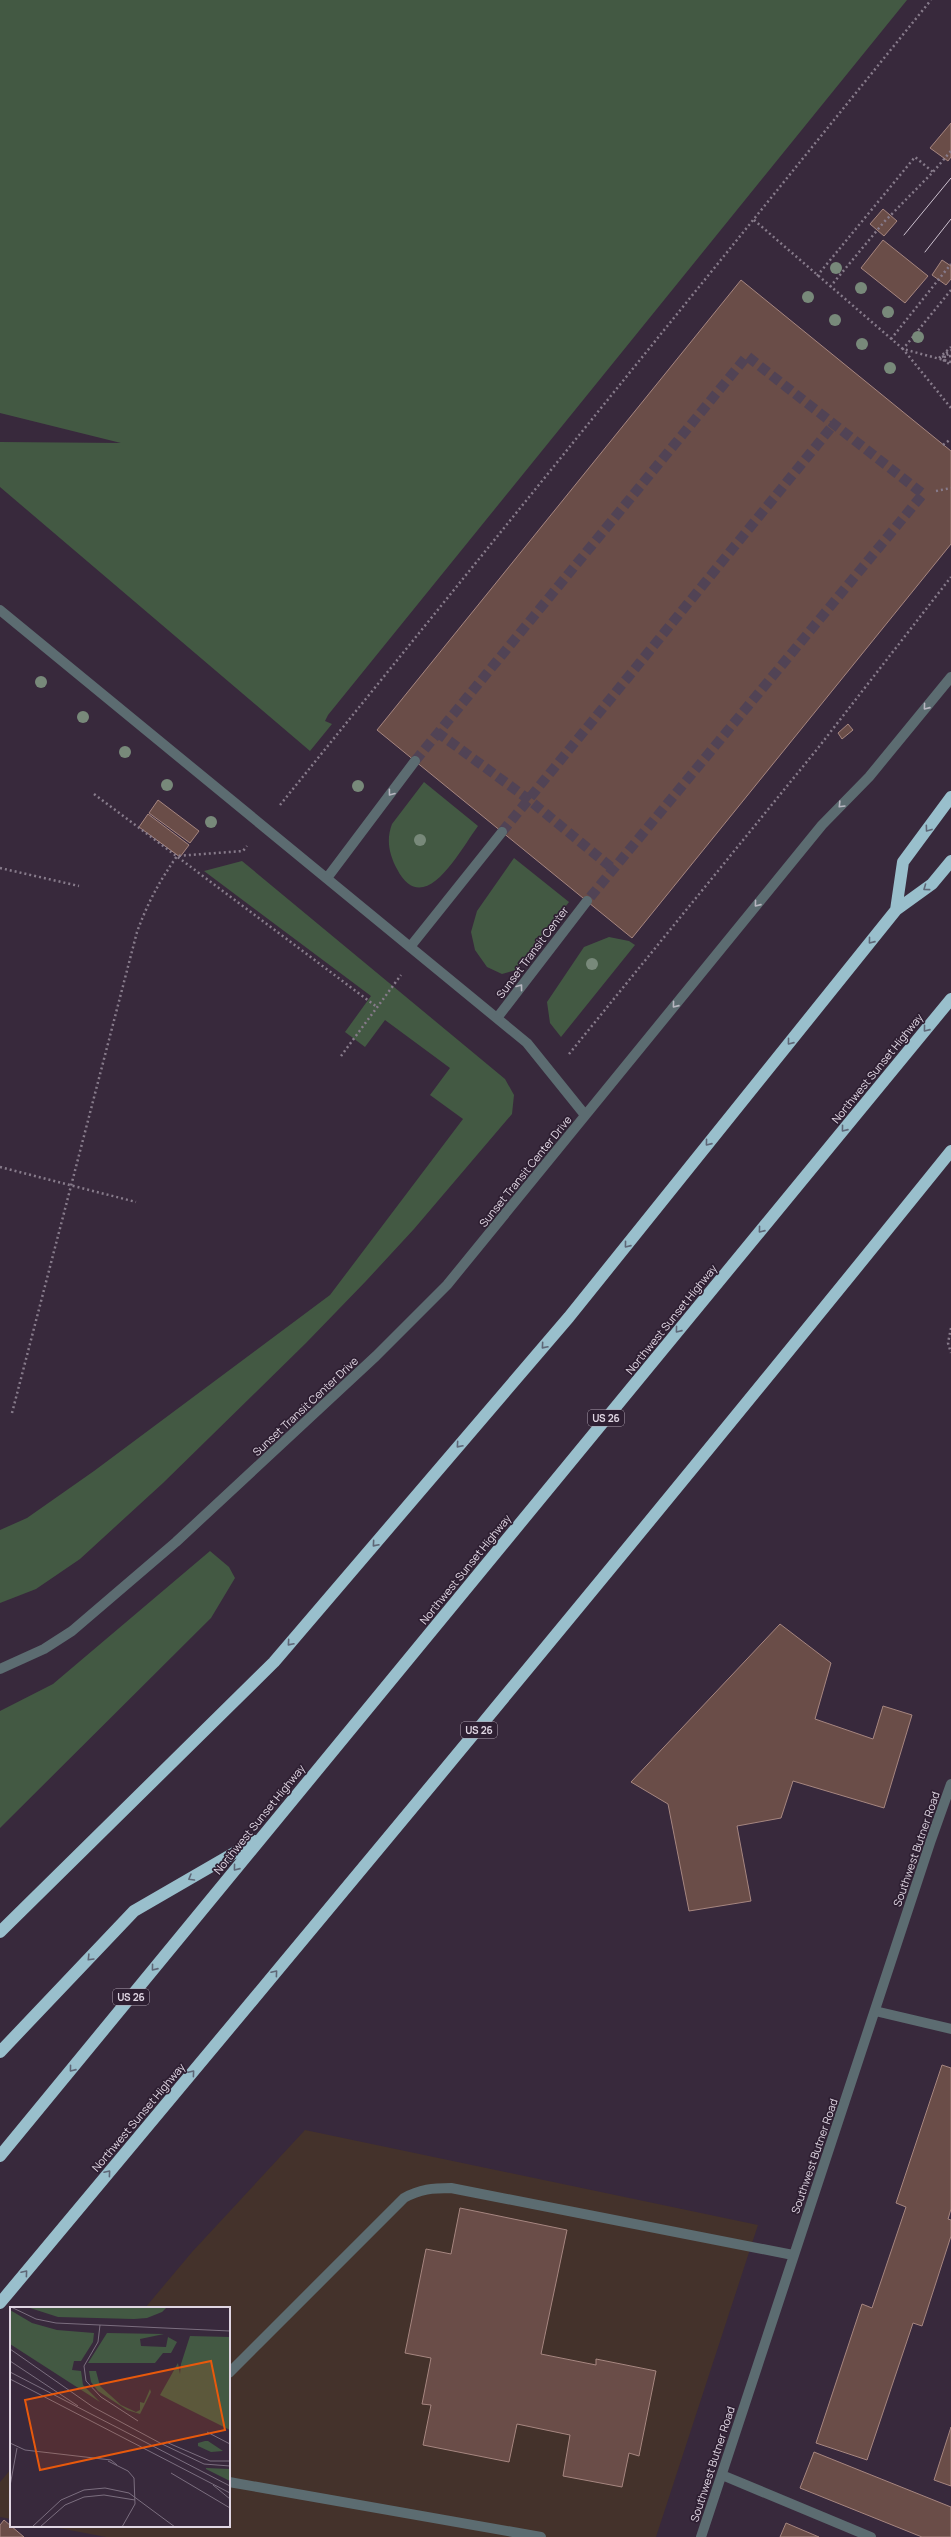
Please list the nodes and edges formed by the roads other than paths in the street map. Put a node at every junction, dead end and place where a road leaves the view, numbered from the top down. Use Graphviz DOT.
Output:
graph roads {
  1 [pos="0,610"];
  2 [pos="951,677"];
  3 [pos="415,761"];
  4 [pos="951,797"];
  5 [pos="502,832"];
  6 [pos="951,861"];
  7 [pos="327,878"];
  8 [pos="586,901"];
  9 [pos="896,910"];
  10 [pos="414,950"];
  11 [pos="951,999"];
  12 [pos="497,1018"];
  13 [pos="585,1115"];
  14 [pos="951,1151"];
  15 [pos="0,1669"];
  16 [pos="951,1784"];
  17 [pos="261,1837"];
  18 [pos="0,1932"];
  19 [pos="875,2011"];
  20 [pos="951,2029"];
  21 [pos="0,2052"];
  22 [pos="0,2156"];
  23 [pos="793,2255"];
  24 [pos="0,2303"];
  25 [pos="230,2372"];
  26 [pos="722,2475"];
  27 [pos="230,2482"];
  28 [pos="541,2537"];
  29 [pos="701,2537"];
  30 [pos="871,2537"];
  1 -- 7 [label="street"];
  2 -- 13 [label="street, Sunset Transit Center Drive, one-way"];
  3 -- 7 [label="street, one-way"];
  4 -- 9 [label="highway, one-way"];
  5 -- 10 [label="street"];
  6 -- 9 [label="highway, one-way"];
  7 -- 10 [label="street"];
  12 -- 8 [label="street, Sunset Transit Center, one-way"];
  9 -- 18 [label="highway, one-way"];
  10 -- 12 [label="street"];
  11 -- 17 [label="highway, Northwest Sunset Highway / US 26, one-way"];
  12 -- 13 [label="street"];
  13 -- 15 [label="street, Sunset Transit Center Drive"];
  24 -- 14 [label="highway, Northwest Sunset Highway / US 26, one-way"];
  16 -- 19 [label="street, Southwest Butner Road"];
  17 -- 21 [label="highway, one-way"];
  17 -- 22 [label="highway, Northwest Sunset Highway / US 26, one-way"];
  19 -- 20 [label="street"];
  19 -- 23 [label="street, Southwest Butner Road"];
  23 -- 25 [label="street"];
  23 -- 26 [label="street, Southwest Butner Road"];
  26 -- 29 [label="street, Southwest Butner Road"];
  26 -- 30 [label="street"];
  27 -- 28 [label="street"];
}
